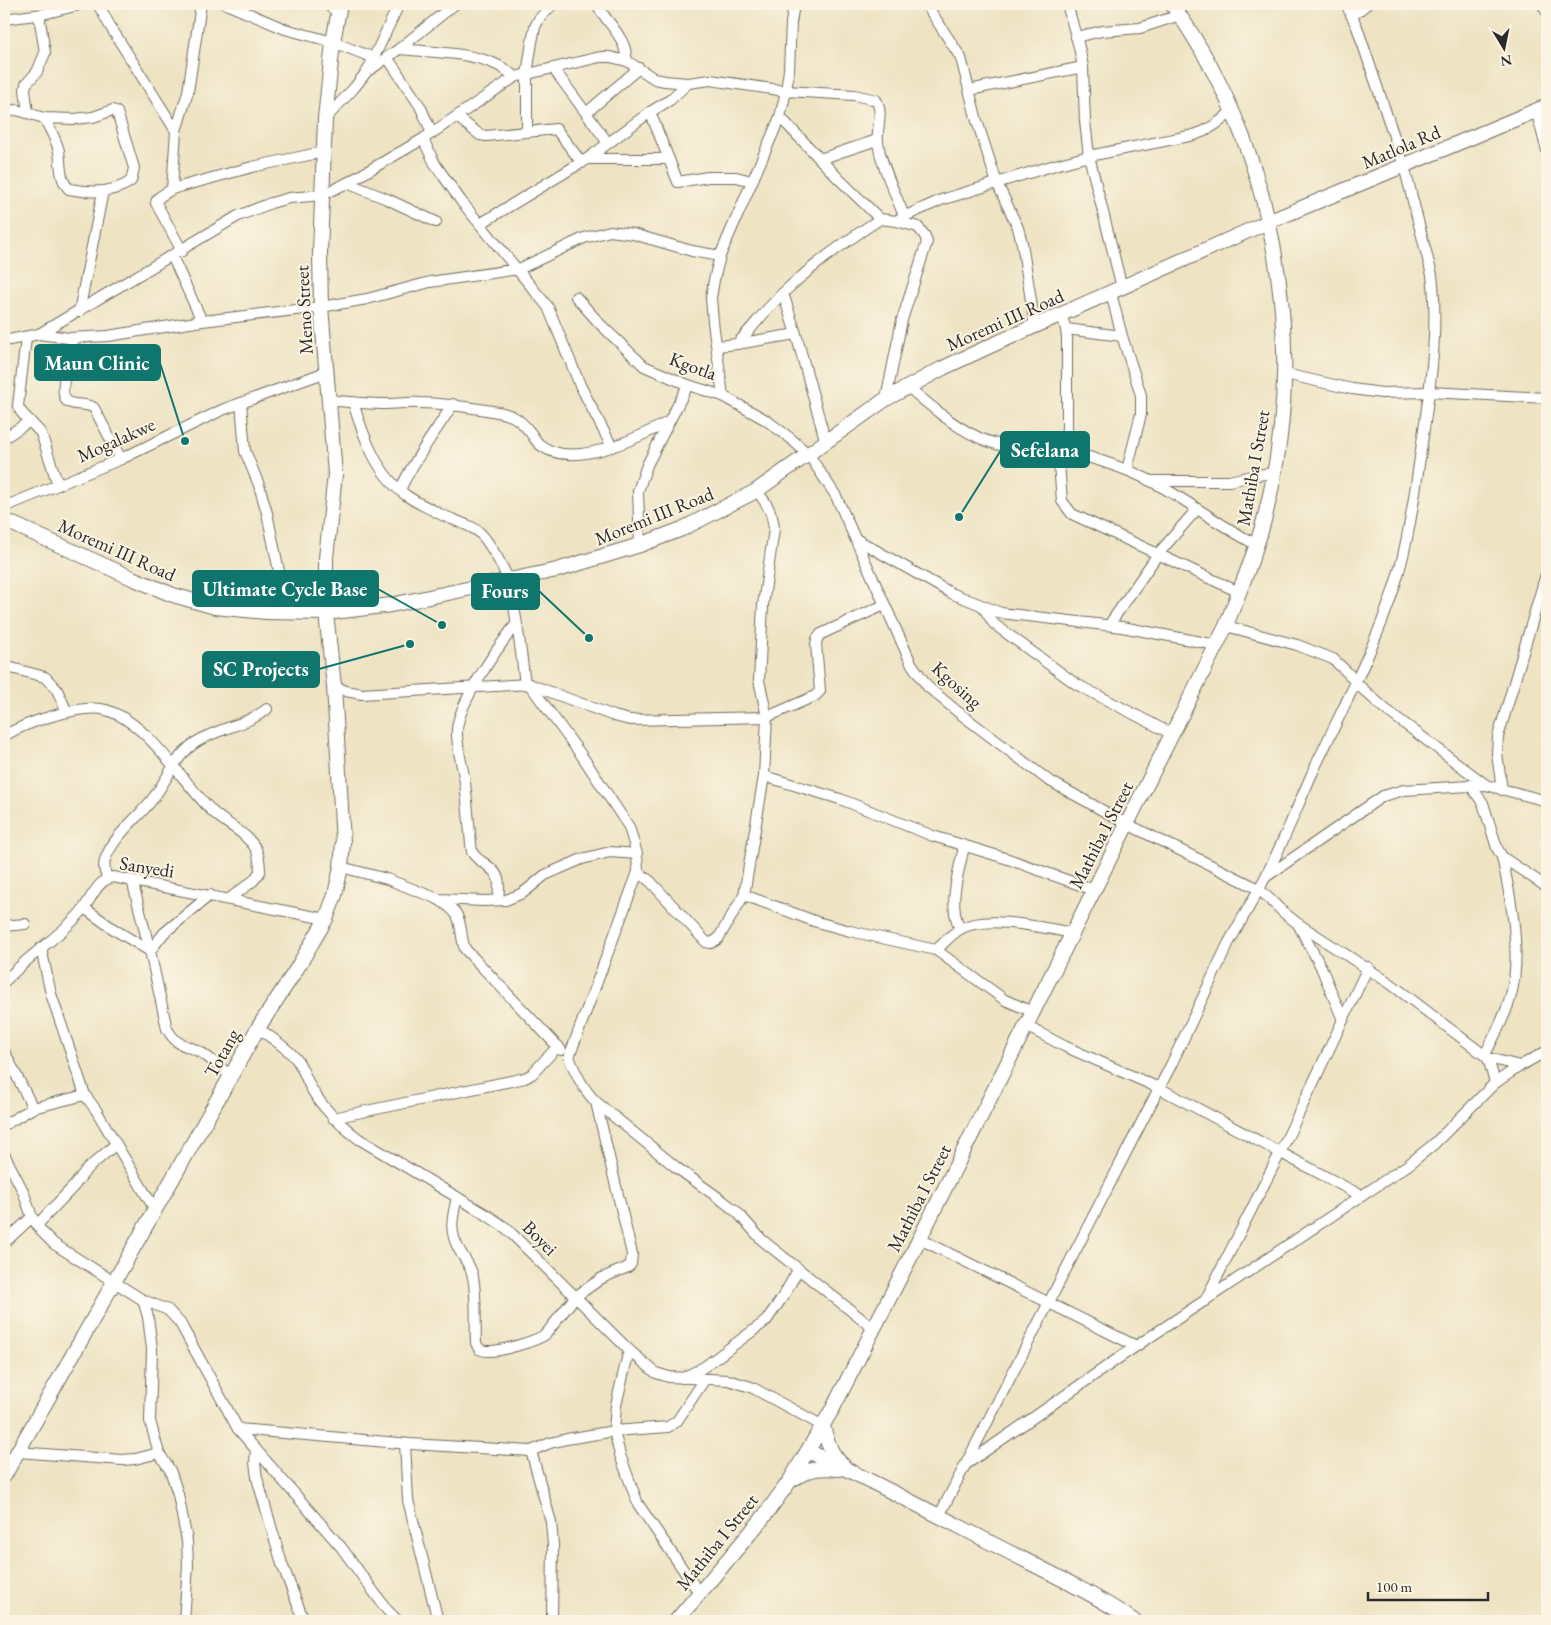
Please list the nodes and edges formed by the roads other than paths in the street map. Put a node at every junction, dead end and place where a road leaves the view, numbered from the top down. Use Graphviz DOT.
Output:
graph roads {
  1 [pos="83,4"];
  2 [pos="98,4"];
  3 [pos="201,4"];
  4 [pos="226,4"];
  5 [pos="326,4"];
  6 [pos="400,4"];
  7 [pos="455,4"];
  8 [pos="552,4"];
  9 [pos="597,4"];
  10 [pos="794,4"];
  11 [pos="926,4"];
  12 [pos="1067,4"];
  13 [pos="1346,4"];
  14 [pos="1367,4"];
  15 [pos="1542,4"];
  16 [pos="339,8"];
  17 [pos="1176,9"];
  18 [pos="1547,12"];
  19 [pos="39,15"];
  20 [pos="1352,16"];
  21 [pos="4,19"];
  22 [pos="1076,38"];
  23 [pos="333,42"];
  24 [pos="398,49"];
  25 [pos="387,57"];
  26 [pos="374,58"];
  27 [pos="627,61"];
  28 [pos="1083,67"];
  29 [pos="553,68"];
  30 [pos="639,68"];
  31 [pos="368,70"];
  32 [pos="527,74"];
  33 [pos="515,77"];
  34 [pos="688,83"];
  35 [pos="969,90"];
  36 [pos="786,92"];
  37 [pos="1542,108"];
  38 [pos="1233,110"];
  39 [pos="4,111"];
  40 [pos="28,112"];
  41 [pos="650,112"];
  42 [pos="586,113"];
  43 [pos="457,116"];
  44 [pos="780,117"];
  45 [pos="44,118"];
  46 [pos="325,119"];
  47 [pos="176,131"];
  48 [pos="527,131"];
  49 [pos="432,133"];
  50 [pos="423,139"];
  51 [pos="877,140"];
  52 [pos="608,143"];
  53 [pos="1547,151"];
  54 [pos="323,152"];
  55 [pos="1090,156"];
  56 [pos="669,159"];
  57 [pos="820,159"];
  58 [pos="584,161"];
  59 [pos="1404,166"];
  60 [pos="752,181"];
  61 [pos="346,183"];
  62 [pos="997,183"];
  63 [pos="172,189"];
  64 [pos="103,192"];
  65 [pos="322,195"];
  66 [pos="900,218"];
  67 [pos="880,219"];
  68 [pos="436,222"];
  69 [pos="1268,222"];
  70 [pos="480,224"];
  71 [pos="177,253"];
  72 [pos="720,256"];
  73 [pos="519,269"];
  74 [pos="1116,291"];
  75 [pos="783,293"];
  76 [pos="576,297"];
  77 [pos="321,307"];
  78 [pos="78,312"];
  79 [pos="1060,315"];
  80 [pos="202,321"];
  81 [pos="1035,326"];
  82 [pos="1066,329"];
  83 [pos="39,334"];
  84 [pos="796,334"];
  85 [pos="1122,336"];
  86 [pos="26,338"];
  87 [pos="74,338"];
  88 [pos="4,341"];
  89 [pos="737,344"];
  90 [pos="717,346"];
  91 [pos="326,372"];
  92 [pos="1285,374"];
  93 [pos="688,385"];
  94 [pos="908,387"];
  95 [pos="1429,392"];
  96 [pos="723,396"];
  97 [pos="1547,398"];
  98 [pos="886,399"];
  99 [pos="329,400"];
  100 [pos="353,402"];
  101 [pos="241,403"];
  102 [pos="453,404"];
  103 [pos="30,421"];
  104 [pos="668,422"];
  105 [pos="4,438"];
  106 [pos="826,442"];
  107 [pos="612,447"];
  108 [pos="1061,452"];
  109 [pos="809,455"];
  110 [pos="121,459"];
  111 [pos="1127,470"];
  112 [pos="1274,473"];
  113 [pos="1149,481"];
  114 [pos="58,486"];
  115 [pos="400,490"];
  116 [pos="756,492"];
  117 [pos="4,507"];
  118 [pos="1197,509"];
  119 [pos="4,520"];
  120 [pos="856,539"];
  121 [pos="1257,545"];
  122 [pos="640,546"];
  123 [pos="1158,554"];
  124 [pos="1547,572"];
  125 [pos="509,581"];
  126 [pos="1239,592"];
  127 [pos="884,605"];
  128 [pos="983,607"];
  129 [pos="285,613"];
  130 [pos="326,614"];
  131 [pos="516,624"];
  132 [pos="1109,625"];
  133 [pos="1226,626"];
  134 [pos="1217,645"];
  135 [pos="4,666"];
  136 [pos="1355,682"];
  137 [pos="527,684"];
  138 [pos="334,686"];
  139 [pos="474,688"];
  140 [pos="267,709"];
  141 [pos="67,712"];
  142 [pos="767,717"];
  143 [pos="1172,734"];
  144 [pos="4,736"];
  145 [pos="172,766"];
  146 [pos="764,776"];
  147 [pos="1470,785"];
  148 [pos="1486,785"];
  149 [pos="1502,790"];
  150 [pos="1547,801"];
  151 [pos="1127,824"];
  152 [pos="964,846"];
  153 [pos="637,854"];
  154 [pos="1502,857"];
  155 [pos="341,866"];
  156 [pos="638,872"];
  157 [pos="1266,876"];
  158 [pos="106,878"];
  159 [pos="132,880"];
  160 [pos="1547,886"];
  161 [pos="1094,890"];
  162 [pos="1259,890"];
  163 [pos="744,895"];
  164 [pos="210,896"];
  165 [pos="229,899"];
  166 [pos="438,899"];
  167 [pos="498,900"];
  168 [pos="84,908"];
  169 [pos="326,919"];
  170 [pos="1297,923"];
  171 [pos="25,924"];
  172 [pos="4,926"];
  173 [pos="960,929"];
  174 [pos="1073,933"];
  175 [pos="41,948"];
  176 [pos="936,950"];
  177 [pos="150,951"];
  178 [pos="1368,968"];
  179 [pos="4,982"];
  180 [pos="1033,1012"];
  181 [pos="1343,1020"];
  182 [pos="1026,1026"];
  183 [pos="258,1028"];
  184 [pos="558,1046"];
  185 [pos="4,1051"];
  186 [pos="1547,1051"];
  187 [pos="1486,1056"];
  188 [pos="569,1057"];
  189 [pos="1520,1066"];
  190 [pos="231,1076"];
  191 [pos="1495,1083"];
  192 [pos="1159,1088"];
  193 [pos="85,1095"];
  194 [pos="596,1102"];
  195 [pos="33,1108"];
  196 [pos="333,1118"];
  197 [pos="4,1125"];
  198 [pos="116,1144"];
  199 [pos="1280,1152"];
  200 [pos="4,1154"];
  201 [pos="1362,1196"];
  202 [pos="457,1197"];
  203 [pos="155,1210"];
  204 [pos="35,1221"];
  205 [pos="920,1240"];
  206 [pos="5,1242"];
  207 [pos="798,1270"];
  208 [pos="115,1282"];
  209 [pos="575,1297"];
  210 [pos="142,1300"];
  211 [pos="1205,1302"];
  212 [pos="1049,1303"];
  213 [pos="874,1329"];
  214 [pos="1136,1346"];
  215 [pos="629,1350"];
  216 [pos="683,1378"];
  217 [pos="705,1379"];
  218 [pos="823,1426"];
  219 [pos="238,1429"];
  220 [pos="614,1431"];
  221 [pos="404,1444"];
  222 [pos="256,1450"];
  223 [pos="531,1451"];
  224 [pos="808,1451"];
  225 [pos="18,1452"];
  226 [pos="159,1453"];
  227 [pos="967,1463"];
  228 [pos="849,1470"];
  229 [pos="4,1476"];
  230 [pos="790,1482"];
  231 [pos="939,1516"];
  232 [pos="700,1594"];
  233 [pos="184,1621"];
  234 [pos="303,1621"];
  235 [pos="398,1621"];
  236 [pos="438,1621"];
  237 [pos="552,1621"];
  238 [pos="676,1621"];
  239 [pos="1134,1621"];
  1 -- 19 [label="street"];
  2 -- 47 [label="street"];
  3 -- 47 [label="street"];
  4 -- 23 [label="street"];
  5 -- 16 [label="street"];
  6 -- 26 [label="street"];
  7 -- 24 [label="street"];
  8 -- 32 [label="street"];
  9 -- 27 [label="street"];
  10 -- 36 [label="street"];
  11 -- 35 [label="street"];
  12 -- 22 [label="street"];
  13 -- 20 [label="street"];
  14 -- 20 [label="street"];
  15 -- 18 [label="street"];
  16 -- 23 [label="street, Meno Street"];
  17 -- 22 [label="street"];
  17 -- 38 [label="street, Mathiba I Street"];
  19 -- 21 [label="street"];
  19 -- 40 [label="street"];
  20 -- 59 [label="street"];
  22 -- 28 [label="street"];
  23 -- 26 [label="street"];
  23 -- 46 [label="street, Meno Street"];
  24 -- 25 [label="street"];
  24 -- 33 [label="street"];
  25 -- 31 [label="street"];
  25 -- 49 [label="street"];
  26 -- 31 [label="street"];
  27 -- 29 [label="street"];
  27 -- 30 [label="street"];
  28 -- 35 [label="street"];
  28 -- 55 [label="street"];
  29 -- 32 [label="street"];
  29 -- 42 [label="street"];
  30 -- 34 [label="street"];
  30 -- 42 [label="street"];
  31 -- 46 [label="street"];
  32 -- 33 [label="street"];
  32 -- 48 [label="street"];
  33 -- 43 [label="street"];
  34 -- 36 [label="street"];
  34 -- 41 [label="street"];
  35 -- 62 [label="street"];
  36 -- 44 [label="street"];
  36 -- 51 [label="street"];
  37 -- 53 [label="street"];
  37 -- 59 [label="street, Matlola Rd"];
  38 -- 55 [label="street"];
  38 -- 69 [label="street, Mathiba I Street"];
  39 -- 40 [label="street"];
  40 -- 45 [label="street"];
  41 -- 52 [label="street"];
  41 -- 56 [label="street"];
  42 -- 52 [label="street"];
  43 -- 48 [label="street"];
  43 -- 49 [label="street"];
  44 -- 57 [label="street"];
  44 -- 60 [label="street"];
  45 -- 64 [label="street"];
  45 -- 64 [label="street"];
  46 -- 54 [label="street, Meno Street"];
  47 -- 63 [label="street"];
  48 -- 58 [label="street"];
  49 -- 50 [label="street"];
  50 -- 61 [label="street"];
  50 -- 70 [label="street"];
  51 -- 57 [label="street"];
  51 -- 66 [label="street"];
  52 -- 58 [label="street"];
  54 -- 63 [label="street"];
  54 -- 65 [label="street, Meno Street"];
  55 -- 62 [label="street"];
  55 -- 74 [label="street"];
  56 -- 58 [label="street"];
  56 -- 60 [label="street"];
  57 -- 67 [label="street"];
  58 -- 70 [label="street"];
  59 -- 69 [label="street, Matlola Rd"];
  59 -- 95 [label="street"];
  60 -- 72 [label="street"];
  61 -- 65 [label="street"];
  61 -- 68 [label="street"];
  62 -- 66 [label="street"];
  62 -- 81 [label="street"];
  63 -- 71 [label="street"];
  64 -- 78 [label="street"];
  65 -- 71 [label="street"];
  65 -- 77 [label="street, Meno Street"];
  66 -- 67 [label="street"];
  66 -- 98 [label="street"];
  67 -- 75 [label="street"];
  69 -- 74 [label="street, Moremi III Road"];
  69 -- 92 [label="street, Mathiba I Street"];
  70 -- 73 [label="street"];
  71 -- 78 [label="street"];
  71 -- 80 [label="street"];
  72 -- 73 [label="street"];
  72 -- 90 [label="street"];
  73 -- 77 [label="street"];
  73 -- 107 [label="street"];
  74 -- 79 [label="street, Moremi III Road"];
  74 -- 85 [label="street"];
  75 -- 84 [label="street"];
  75 -- 89 [label="street"];
  76 -- 93 [label="street, Kgotla"];
  77 -- 80 [label="street"];
  77 -- 91 [label="street, Meno Street"];
  78 -- 83 [label="street"];
  79 -- 81 [label="street, Moremi III Road"];
  79 -- 82 [label="street"];
  80 -- 87 [label="street"];
  81 -- 94 [label="street, Moremi III Road"];
  82 -- 85 [label="street"];
  82 -- 108 [label="street"];
  83 -- 86 [label="street"];
  83 -- 87 [label="street"];
  84 -- 89 [label="street"];
  84 -- 106 [label="street"];
  85 -- 111 [label="street"];
  86 -- 88 [label="street"];
  86 -- 103 [label="street"];
  87 -- 110 [label="street"];
  89 -- 90 [label="street"];
  90 -- 96 [label="street"];
  91 -- 99 [label="street, Meno Street"];
  91 -- 101 [label="street, Mogalakwe"];
  92 -- 95 [label="street"];
  92 -- 112 [label="street, Mathiba I Street"];
  93 -- 96 [label="street, Kgotla"];
  93 -- 104 [label="street"];
  94 -- 98 [label="street, Moremi III Road"];
  94 -- 108 [label="street"];
  95 -- 97 [label="street"];
  95 -- 136 [label="street"];
  96 -- 109 [label="street, Kgotla"];
  98 -- 106 [label="street, Moremi III Road"];
  99 -- 100 [label="street"];
  99 -- 130 [label="street, Meno Street"];
  100 -- 102 [label="street"];
  100 -- 115 [label="street"];
  101 -- 110 [label="street, Mogalakwe"];
  101 -- 129 [label="street"];
  102 -- 107 [label="street"];
  102 -- 115 [label="street"];
  103 -- 105 [label="street"];
  103 -- 114 [label="street"];
  104 -- 107 [label="street"];
  104 -- 122 [label="street"];
  106 -- 109 [label="street, Moremi III Road"];
  108 -- 111 [label="street"];
  108 -- 123 [label="street"];
  109 -- 116 [label="street, Moremi III Road"];
  109 -- 120 [label="street, Kgosing"];
  110 -- 114 [label="street, Mogalakwe"];
  111 -- 113 [label="street"];
  112 -- 113 [label="street"];
  112 -- 121 [label="street, Mathiba I Street"];
  113 -- 118 [label="street"];
  114 -- 117 [label="street, Mogalakwe"];
  115 -- 125 [label="street"];
  116 -- 122 [label="street, Moremi III Road"];
  116 -- 142 [label="street"];
  118 -- 121 [label="street"];
  118 -- 123 [label="street"];
  119 -- 129 [label="street, Moremi III Road"];
  120 -- 127 [label="street, Kgosing"];
  120 -- 128 [label="street"];
  121 -- 126 [label="street, Mathiba I Street"];
  122 -- 125 [label="street, Moremi III Road"];
  123 -- 126 [label="street"];
  123 -- 132 [label="street"];
  124 -- 149 [label="street"];
  125 -- 130 [label="street, Moremi III Road"];
  125 -- 131 [label="street"];
  126 -- 133 [label="street, Mathiba I Street"];
  127 -- 142 [label="street"];
  127 -- 151 [label="street, Kgosing"];
  128 -- 132 [label="street"];
  128 -- 143 [label="street"];
  129 -- 130 [label="street, Moremi III Road"];
  130 -- 138 [label="street, Totang"];
  131 -- 137 [label="street"];
  131 -- 139 [label="street"];
  132 -- 134 [label="street"];
  133 -- 134 [label="street, Mathiba I Street"];
  133 -- 136 [label="street"];
  134 -- 143 [label="street, Mathiba I Street"];
  135 -- 141 [label="street"];
  136 -- 148 [label="street"];
  136 -- 157 [label="street"];
  137 -- 139 [label="street"];
  137 -- 142 [label="street"];
  137 -- 153 [label="street"];
  138 -- 139 [label="street"];
  138 -- 155 [label="street, Totang"];
  139 -- 167 [label="street"];
  140 -- 145 [label="street"];
  141 -- 144 [label="street"];
  141 -- 145 [label="street"];
  142 -- 146 [label="street"];
  143 -- 151 [label="street, Mathiba I Street"];
  145 -- 158 [label="street"];
  145 -- 165 [label="street"];
  146 -- 152 [label="street"];
  146 -- 163 [label="street"];
  147 -- 148 [label="street"];
  147 -- 154 [label="street"];
  147 -- 157 [label="street"];
  148 -- 149 [label="street"];
  149 -- 150 [label="street"];
  151 -- 161 [label="street, Mathiba I Street"];
  151 -- 162 [label="street, Kgosing"];
  152 -- 161 [label="street"];
  152 -- 173 [label="street"];
  153 -- 156 [label="street"];
  153 -- 167 [label="street"];
  154 -- 160 [label="street"];
  154 -- 187 [label="street"];
  155 -- 166 [label="street"];
  155 -- 169 [label="street, Totang"];
  156 -- 163 [label="street"];
  156 -- 188 [label="street"];
  157 -- 162 [label="street"];
  158 -- 159 [label="street, Sanyedi"];
  158 -- 168 [label="street, Sanyedi"];
  159 -- 164 [label="street, Sanyedi"];
  159 -- 177 [label="street"];
  161 -- 174 [label="street, Mathiba I Street"];
  162 -- 170 [label="street, Kgosing"];
  162 -- 192 [label="street"];
  163 -- 176 [label="street"];
  164 -- 165 [label="street, Sanyedi"];
  164 -- 177 [label="street"];
  165 -- 169 [label="street, Sanyedi"];
  166 -- 167 [label="street"];
  166 -- 184 [label="street"];
  168 -- 175 [label="street, Sanyedi"];
  168 -- 177 [label="street"];
  169 -- 183 [label="street, Totang"];
  170 -- 178 [label="street"];
  170 -- 181 [label="street"];
  171 -- 172 [label="street"];
  173 -- 174 [label="street"];
  173 -- 176 [label="street"];
  174 -- 180 [label="street, Mathiba I Street"];
  175 -- 179 [label="street, Sanyedi"];
  175 -- 193 [label="street"];
  176 -- 180 [label="street"];
  177 -- 190 [label="street"];
  178 -- 181 [label="street"];
  178 -- 187 [label="street"];
  180 -- 182 [label="street, Mathiba I Street"];
  181 -- 199 [label="street"];
  182 -- 192 [label="street"];
  182 -- 205 [label="street, Mathiba I Street"];
  183 -- 190 [label="street, Totang"];
  183 -- 196 [label="street, Boyei"];
  184 -- 188 [label="street"];
  184 -- 196 [label="street"];
  185 -- 195 [label="street"];
  186 -- 189 [label="street"];
  187 -- 189 [label="street"];
  187 -- 191 [label="street"];
  188 -- 194 [label="street"];
  189 -- 191 [label="street"];
  190 -- 203 [label="street, Totang"];
  191 -- 201 [label="street"];
  192 -- 199 [label="street"];
  192 -- 212 [label="street"];
  193 -- 195 [label="street"];
  193 -- 198 [label="street"];
  194 -- 207 [label="street"];
  194 -- 209 [label="street"];
  195 -- 197 [label="street"];
  196 -- 202 [label="street, Boyei"];
  198 -- 203 [label="street"];
  198 -- 204 [label="street"];
  199 -- 201 [label="street"];
  199 -- 211 [label="street"];
  200 -- 204 [label="street"];
  201 -- 211 [label="street"];
  202 -- 209 [label="street, Boyei"];
  202 -- 209 [label="street"];
  203 -- 208 [label="street, Totang"];
  204 -- 206 [label="street"];
  204 -- 208 [label="street"];
  205 -- 212 [label="street"];
  205 -- 213 [label="street, Mathiba I Street"];
  207 -- 213 [label="street"];
  207 -- 216 [label="street"];
  208 -- 210 [label="street"];
  208 -- 225 [label="street, Totang"];
  209 -- 215 [label="street, Boyei"];
  210 -- 219 [label="street"];
  210 -- 226 [label="street"];
  211 -- 214 [label="street"];
  212 -- 214 [label="street"];
  212 -- 227 [label="street"];
  213 -- 218 [label="street, Mathiba I Street"];
  214 -- 227 [label="street"];
  215 -- 216 [label="street, Boyei"];
  215 -- 220 [label="street"];
  216 -- 217 [label="street, Boyei"];
  217 -- 218 [label="street, Boyei"];
  217 -- 220 [label="street"];
  218 -- 224 [label="street, Mathiba I Street"];
  218 -- 228 [label="street"];
  219 -- 221 [label="street"];
  219 -- 222 [label="street"];
  220 -- 223 [label="street"];
  220 -- 232 [label="street"];
  221 -- 223 [label="street"];
  221 -- 236 [label="street"];
  222 -- 234 [label="street"];
  222 -- 235 [label="street"];
  223 -- 237 [label="street"];
  224 -- 228 [label="street"];
  224 -- 230 [label="street, Mathiba I Street"];
  225 -- 226 [label="street"];
  225 -- 229 [label="street, Totang"];
  226 -- 233 [label="street"];
  227 -- 231 [label="street"];
  228 -- 230 [label="street"];
  228 -- 231 [label="street"];
  230 -- 232 [label="street, Mathiba I Street"];
  231 -- 239 [label="street"];
  232 -- 238 [label="street, Mathiba I Street"];
}
